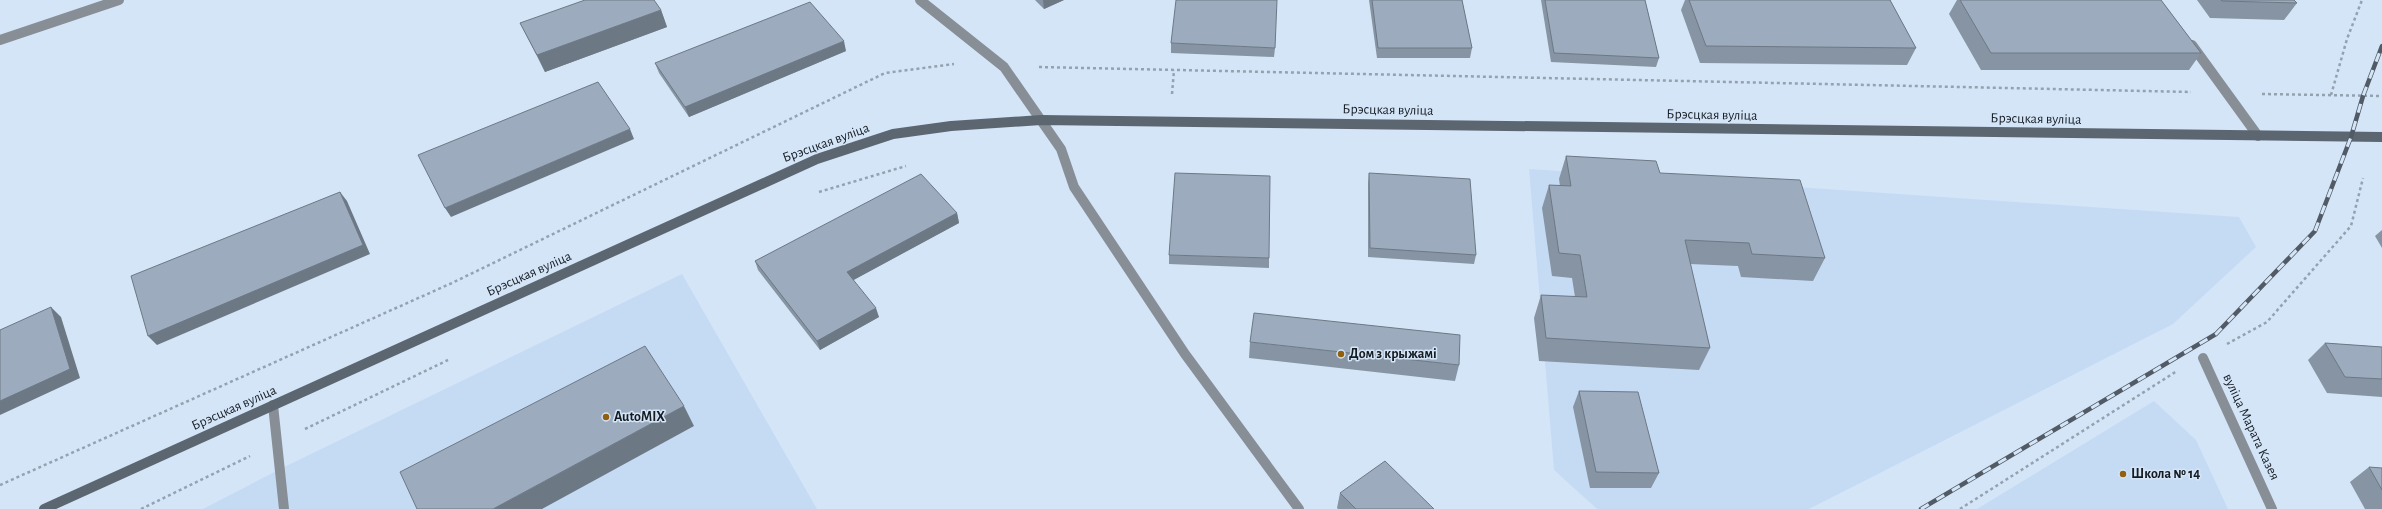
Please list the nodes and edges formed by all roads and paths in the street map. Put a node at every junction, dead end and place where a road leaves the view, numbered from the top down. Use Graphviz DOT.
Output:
graph roads {
  1 [pos="119,0"];
  2 [pos="920,0"];
  3 [pos="2362,0"];
  4 [pos="2186,37"];
  5 [pos="0,40"];
  6 [pos="1004,67"];
  7 [pos="2226,93"];
  8 [pos="2331,95"];
  9 [pos="2382,96"];
  10 [pos="1041,120"];
  11 [pos="2258,136"];
  12 [pos="2382,138"];
  13 [pos="906,166"];
  14 [pos="817,192"];
  15 [pos="2203,358"];
  16 [pos="449,359"];
  17 [pos="273,405"];
  18 [pos="277,443"];
  19 [pos="0,485"];
  20 [pos="44,509"];
  21 [pos="141,509"];
  22 [pos="284,509"];
  23 [pos="1299,509"];
  24 [pos="2272,509"];
  1 -- 5 [label="street"];
  2 -- 6 [label="street"];
  3 -- 8 [label="path"];
  4 -- 7 [label="street"];
  6 -- 7 [label="path"];
  6 -- 10 [label="street"];
  6 -- 19 [label="path"];
  7 -- 8 [label="path"];
  7 -- 11 [label="street"];
  8 -- 9 [label="path"];
  10 -- 11 [label="main road, Брэсцкая вуліца"];
  10 -- 17 [label="main road, Брэсцкая вуліца"];
  10 -- 23 [label="street"];
  11 -- 12 [label="main road, Брэсцкая вуліца"];
  13 -- 14 [label="path"];
  15 -- 24 [label="street, вуліца Марата Казея"];
  16 -- 18 [label="path"];
  17 -- 18 [label="street"];
  17 -- 20 [label="main road, Брэсцкая вуліца"];
  18 -- 21 [label="path"];
  18 -- 22 [label="street"];
}
